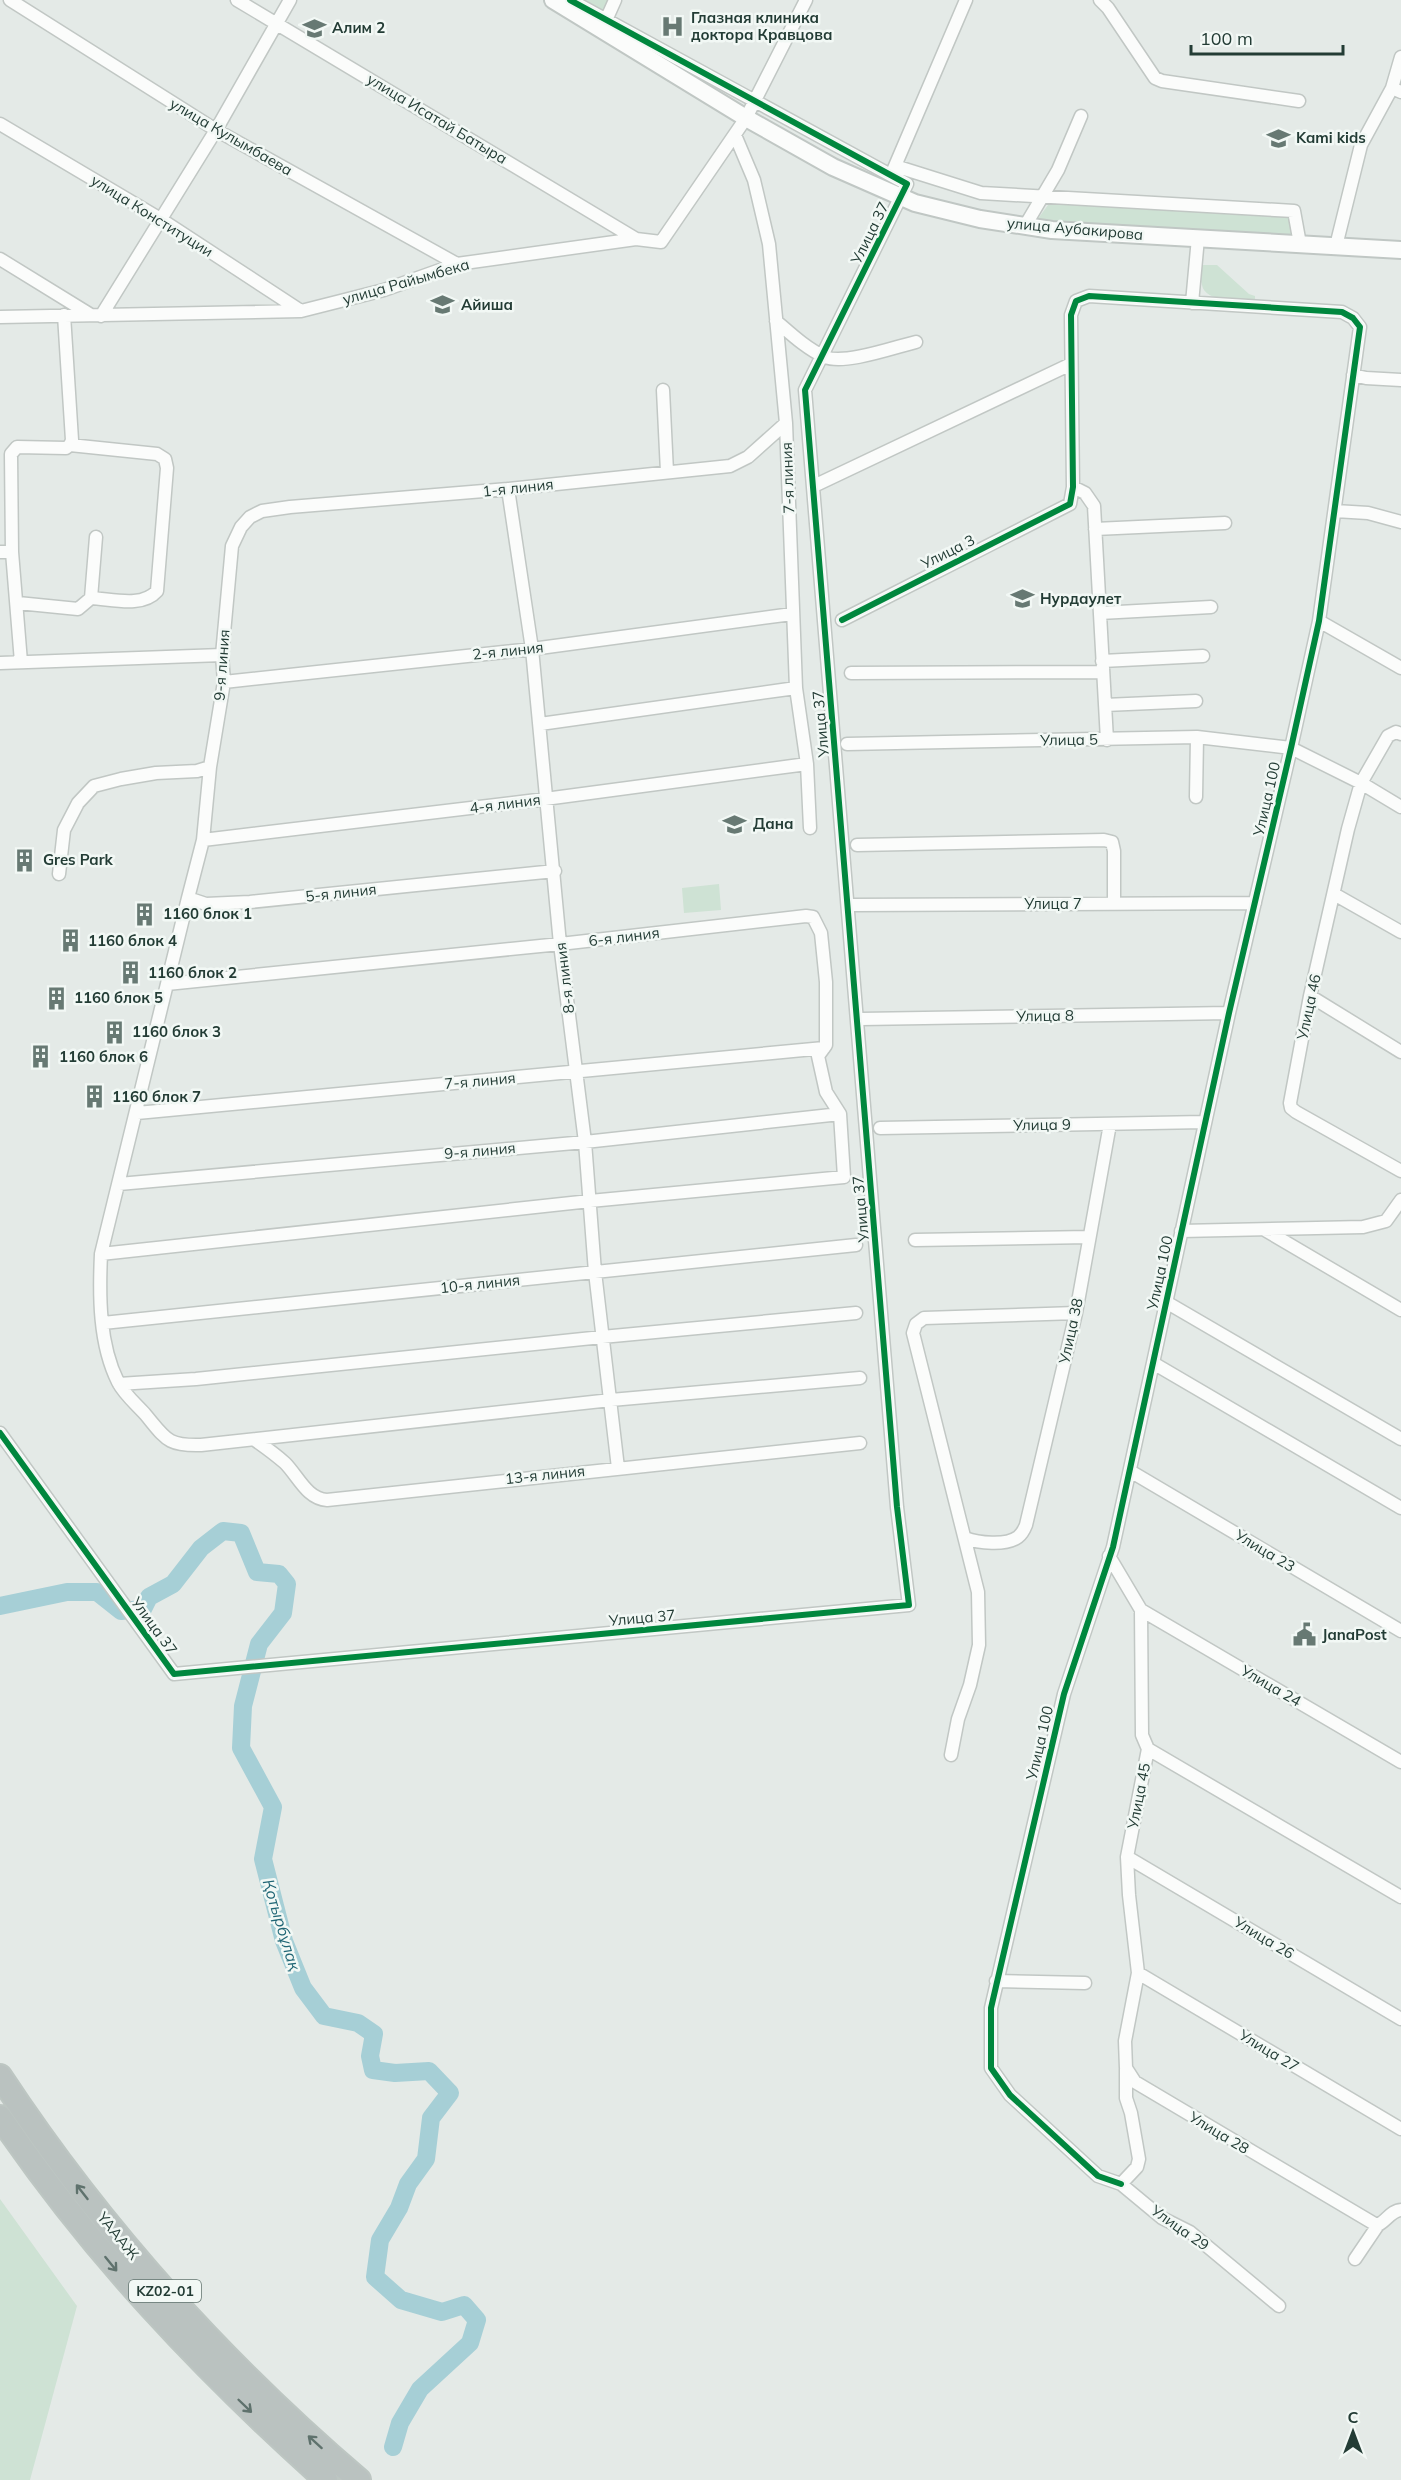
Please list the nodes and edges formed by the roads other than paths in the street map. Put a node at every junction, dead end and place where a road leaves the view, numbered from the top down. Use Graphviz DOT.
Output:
graph roads {
  1 [pos="10,0"];
  2 [pos="237,0"];
  3 [pos="290,0"];
  4 [pos="553,0"];
  5 [pos="570,0"];
  6 [pos="615,0"];
  7 [pos="806,0"];
  8 [pos="966,0"];
  9 [pos="1100,0"];
  10 [pos="276,23"];
  11 [pos="602,28"];
  12 [pos="1401,57"];
  13 [pos="1396,90"];
  14 [pos="1299,102"];
  15 [pos="1081,116"];
  16 [pos="746,118"];
  17 [pos="0,124"];
  18 [pos="216,130"];
  19 [pos="735,135"];
  20 [pos="895,166"];
  21 [pos="885,190"];
  22 [pos="1041,198"];
  23 [pos="162,220"];
  24 [pos="1025,226"];
  25 [pos="1198,238"];
  26 [pos="636,239"];
  27 [pos="1300,244"];
  28 [pos="1335,246"];
  29 [pos="1401,250"];
  30 [pos="0,259"];
  31 [pos="457,264"];
  32 [pos="1192,303"];
  33 [pos="301,311"];
  34 [pos="64,315"];
  35 [pos="97,316"];
  36 [pos="0,317"];
  37 [pos="776,321"];
  38 [pos="916,342"];
  39 [pos="1071,364"];
  40 [pos="1353,375"];
  41 [pos="1401,380"];
  42 [pos="663,390"];
  43 [pos="786,423"];
  44 [pos="70,446"];
  45 [pos="0,449"];
  46 [pos="13,449"];
  47 [pos="667,472"];
  48 [pos="819,483"];
  49 [pos="1073,487"];
  50 [pos="507,489"];
  51 [pos="1335,511"];
  52 [pos="1401,522"];
  53 [pos="1226,523"];
  54 [pos="241,527"];
  55 [pos="1095,529"];
  56 [pos="96,537"];
  57 [pos="6,552"];
  58 [pos="91,598"];
  59 [pos="18,603"];
  60 [pos="1211,607"];
  61 [pos="1100,613"];
  62 [pos="792,614"];
  63 [pos="842,620"];
  64 [pos="1319,621"];
  65 [pos="532,649"];
  66 [pos="222,655"];
  67 [pos="1203,656"];
  68 [pos="21,662"];
  69 [pos="0,663"];
  70 [pos="1103,666"];
  71 [pos="1401,668"];
  72 [pos="851,673"];
  73 [pos="224,682"];
  74 [pos="796,688"];
  75 [pos="1196,701"];
  76 [pos="1105,705"];
  77 [pos="540,724"];
  78 [pos="1401,734"];
  79 [pos="1197,737"];
  80 [pos="1107,740"];
  81 [pos="847,744"];
  82 [pos="1291,748"];
  83 [pos="807,764"];
  84 [pos="210,767"];
  85 [pos="1361,783"];
  86 [pos="1196,797"];
  87 [pos="545,799"];
  88 [pos="1401,807"];
  89 [pos="810,828"];
  90 [pos="203,840"];
  91 [pos="857,845"];
  92 [pos="555,872"];
  93 [pos="59,874"];
  94 [pos="1334,894"];
  95 [pos="188,897"];
  96 [pos="1255,903"];
  97 [pos="1114,904"];
  98 [pos="852,905"];
  99 [pos="1401,933"];
  100 [pos="560,944"];
  101 [pos="167,984"];
  102 [pos="1310,996"];
  103 [pos="1229,1013"];
  104 [pos="861,1019"];
  105 [pos="824,1048"];
  106 [pos="1401,1052"];
  107 [pos="576,1072"];
  108 [pos="137,1113"];
  109 [pos="840,1114"];
  110 [pos="1204,1122"];
  111 [pos="1110,1124"];
  112 [pos="880,1128"];
  113 [pos="585,1142"];
  114 [pos="1401,1171"];
  115 [pos="119,1184"];
  116 [pos="1401,1200"];
  117 [pos="590,1201"];
  118 [pos="1264,1230"];
  119 [pos="1181,1231"];
  120 [pos="1089,1237"];
  121 [pos="915,1239"];
  122 [pos="856,1245"];
  123 [pos="101,1254"];
  124 [pos="595,1272"];
  125 [pos="1166,1302"];
  126 [pos="1401,1310"];
  127 [pos="856,1313"];
  128 [pos="1076,1313"];
  129 [pos="103,1323"];
  130 [pos="602,1337"];
  131 [pos="1153,1363"];
  132 [pos="860,1378"];
  133 [pos="119,1384"];
  134 [pos="611,1401"];
  135 [pos="0,1433"];
  136 [pos="1401,1439"];
  137 [pos="255,1440"];
  138 [pos="860,1443"];
  139 [pos="618,1468"];
  140 [pos="1130,1471"];
  141 [pos="1401,1508"];
  142 [pos="965,1538"];
  143 [pos="1109,1556"];
  144 [pos="1141,1610"];
  145 [pos="1401,1631"];
  146 [pos="1148,1749"];
  147 [pos="951,1755"];
  148 [pos="1401,1762"];
  149 [pos="1128,1857"];
  150 [pos="1401,1897"];
  151 [pos="1138,1973"];
  152 [pos="996,1981"];
  153 [pos="1085,1983"];
  154 [pos="1401,2019"];
  155 [pos="1126,2068"];
  156 [pos="0,2076"];
  157 [pos="0,2117"];
  158 [pos="1401,2128"];
  159 [pos="1121,2184"];
  160 [pos="1401,2210"];
  161 [pos="1378,2225"];
  162 [pos="1355,2259"];
  163 [pos="1279,2306"];
  164 [pos="326,2480"];
  165 [pos="359,2480"];
  1 -- 18 [label="street, улица Кулымбаева"];
  2 -- 10 [label="street, улица Исатай Батыра"];
  3 -- 10 [label="street"];
  4 -- 11 [label="main road, улица Аубакирова"];
  5 -- 135 [label="street, Улица 37"];
  6 -- 11 [label="street"];
  7 -- 16 [label="street, улица Райымбека"];
  8 -- 20 [label="street"];
  9 -- 14 [label="street"];
  10 -- 18 [label="street"];
  10 -- 26 [label="street, улица Исатай Батыра"];
  11 -- 16 [label="main road, улица Аубакирова"];
  12 -- 13 [label="street"];
  13 -- 28 [label="street"];
  15 -- 22 [label="street"];
  16 -- 19 [label="street, улица Райымбека"];
  16 -- 21 [label="main road, улица Аубакирова"];
  17 -- 23 [label="street, улица Конституции"];
  18 -- 23 [label="street"];
  18 -- 31 [label="street, улица Кулымбаева"];
  19 -- 26 [label="street, улица Райымбека"];
  19 -- 37 [label="street, 7-я линия"];
  20 -- 21 [label="street"];
  20 -- 22 [label="street"];
  21 -- 24 [label="main road, улица Аубакирова"];
  22 -- 24 [label="street"];
  22 -- 27 [label="street"];
  23 -- 33 [label="street, улица Конституции"];
  23 -- 35 [label="street"];
  24 -- 25 [label="main road, улица Аубакирова"];
  25 -- 27 [label="main road, улица Аубакирова"];
  25 -- 32 [label="street"];
  26 -- 31 [label="street, улица Райымбека"];
  27 -- 28 [label="main road, улица Аубакирова"];
  28 -- 29 [label="main road, улица Аубакирова"];
  30 -- 35 [label="street"];
  31 -- 33 [label="street, улица Райымбека"];
  32 -- 39 [label="street"];
  32 -- 40 [label="street, Улица 100"];
  33 -- 35 [label="street, улица Райымбека"];
  34 -- 35 [label="street, улица Райымбека"];
  34 -- 36 [label="street, улица Райымбека"];
  34 -- 44 [label="street"];
  37 -- 38 [label="street"];
  37 -- 43 [label="street, 7-я линия"];
  39 -- 48 [label="street"];
  39 -- 49 [label="street"];
  40 -- 41 [label="street"];
  40 -- 51 [label="street, Улица 100"];
  42 -- 47 [label="street"];
  43 -- 47 [label="street, 1-я линия"];
  43 -- 62 [label="street, 7-я линия"];
  44 -- 46 [label="street"];
  44 -- 58 [label="street"];
  45 -- 46 [label="street"];
  46 -- 57 [label="street"];
  47 -- 50 [label="street, 1-я линия"];
  49 -- 55 [label="street"];
  49 -- 63 [label="street, Улица 3"];
  50 -- 54 [label="street, 1-я линия"];
  50 -- 65 [label="street, 8-я линия"];
  51 -- 52 [label="street"];
  51 -- 64 [label="street, Улица 100"];
  53 -- 55 [label="street"];
  54 -- 66 [label="street, 9-я линия"];
  55 -- 61 [label="street"];
  56 -- 58 [label="street"];
  57 -- 59 [label="street"];
  58 -- 59 [label="street"];
  59 -- 68 [label="street"];
  60 -- 61 [label="street"];
  61 -- 70 [label="street"];
  62 -- 65 [label="street, 2-я линия"];
  62 -- 74 [label="street, 7-я линия"];
  64 -- 71 [label="street"];
  64 -- 82 [label="street, Улица 100"];
  65 -- 73 [label="street, 2-я линия"];
  65 -- 77 [label="street, 8-я линия"];
  66 -- 68 [label="street"];
  66 -- 73 [label="street, 9-я линия"];
  67 -- 70 [label="street"];
  68 -- 69 [label="street"];
  70 -- 72 [label="street"];
  70 -- 76 [label="street"];
  73 -- 84 [label="street, 9-я линия"];
  74 -- 77 [label="street"];
  74 -- 83 [label="street, 7-я линия"];
  75 -- 76 [label="street"];
  76 -- 80 [label="street"];
  77 -- 87 [label="street, 8-я линия"];
  78 -- 85 [label="street, Улица 46"];
  79 -- 80 [label="street, Улица 5"];
  79 -- 82 [label="street, Улица 5"];
  79 -- 86 [label="street"];
  80 -- 81 [label="street, Улица 5"];
  82 -- 85 [label="street, Улица 5"];
  82 -- 96 [label="street, Улица 100"];
  83 -- 87 [label="street, 4-я линия"];
  83 -- 89 [label="street, 7-я линия"];
  84 -- 90 [label="street, 9-я линия"];
  84 -- 93 [label="street"];
  85 -- 88 [label="street, Улица 5"];
  85 -- 94 [label="street, Улица 46"];
  87 -- 90 [label="street, 4-я линия"];
  87 -- 92 [label="street, 8-я линия"];
  90 -- 95 [label="street"];
  91 -- 97 [label="street"];
  92 -- 95 [label="street, 5-я линия"];
  92 -- 100 [label="street, 8-я линия"];
  94 -- 99 [label="street"];
  94 -- 102 [label="street, Улица 46"];
  95 -- 101 [label="street"];
  96 -- 97 [label="street, Улица 7"];
  96 -- 103 [label="street, Улица 100"];
  97 -- 98 [label="street, Улица 7"];
  100 -- 101 [label="street, 6-я линия"];
  100 -- 105 [label="street, 6-я линия"];
  100 -- 107 [label="street, 8-я линия"];
  101 -- 108 [label="street"];
  102 -- 106 [label="street"];
  102 -- 114 [label="street, Улица 46"];
  103 -- 104 [label="street, Улица 8"];
  103 -- 110 [label="street, Улица 100"];
  105 -- 107 [label="street, 7-я линия"];
  105 -- 109 [label="street, 6-я линия"];
  107 -- 108 [label="street, 7-я линия"];
  107 -- 113 [label="street, 8-я линия"];
  108 -- 115 [label="street"];
  109 -- 113 [label="street, 9-я линия"];
  109 -- 117 [label="street, 6-я линия"];
  110 -- 111 [label="street, Улица 9"];
  110 -- 119 [label="street, Улица 100"];
  111 -- 112 [label="street, Улица 9"];
  111 -- 120 [label="street, Улица 38"];
  113 -- 115 [label="street, 9-я линия"];
  113 -- 117 [label="street, 8-я линия"];
  115 -- 123 [label="street"];
  116 -- 118 [label="street"];
  117 -- 123 [label="street"];
  117 -- 124 [label="street, 8-я линия"];
  118 -- 119 [label="street"];
  118 -- 126 [label="street"];
  119 -- 125 [label="street, Улица 100"];
  120 -- 121 [label="street"];
  120 -- 128 [label="street, Улица 38"];
  122 -- 124 [label="street, 10-я линия"];
  123 -- 129 [label="street"];
  124 -- 129 [label="street, 10-я линия"];
  124 -- 130 [label="street, 8-я линия"];
  125 -- 131 [label="street, Улица 100"];
  125 -- 136 [label="street"];
  127 -- 130 [label="street"];
  128 -- 142 [label="street, Улица 38"];
  128 -- 142 [label="street"];
  129 -- 133 [label="street"];
  130 -- 133 [label="street"];
  130 -- 134 [label="street, 8-я линия"];
  131 -- 140 [label="street, Улица 100"];
  131 -- 141 [label="street"];
  132 -- 134 [label="street"];
  133 -- 137 [label="street"];
  134 -- 137 [label="street"];
  134 -- 139 [label="street, 8-я линия"];
  137 -- 139 [label="street, 13-я линия"];
  138 -- 139 [label="street, 13-я линия"];
  140 -- 143 [label="street, Улица 100"];
  140 -- 145 [label="street, Улица 23"];
  142 -- 147 [label="street"];
  143 -- 144 [label="street"];
  143 -- 152 [label="street, Улица 100"];
  144 -- 146 [label="street, Улица 45"];
  144 -- 148 [label="street, Улица 24"];
  146 -- 149 [label="street, Улица 45"];
  146 -- 150 [label="street"];
  149 -- 151 [label="street, Улица 45"];
  149 -- 154 [label="street, Улица 26"];
  151 -- 155 [label="street"];
  151 -- 158 [label="street, Улица 27"];
  152 -- 153 [label="street"];
  152 -- 159 [label="street, Улица 100"];
  155 -- 159 [label="street"];
  155 -- 161 [label="street, Улица 28"];
  165 -- 156 [label="highway, ҮАААЖ / KZ02-01, one-way"];
  157 -- 164 [label="highway, ҮАААЖ / KZ02-01, one-way"];
  159 -- 163 [label="street, Улица 29"];
  160 -- 161 [label="street"];
  161 -- 162 [label="street"];
}
